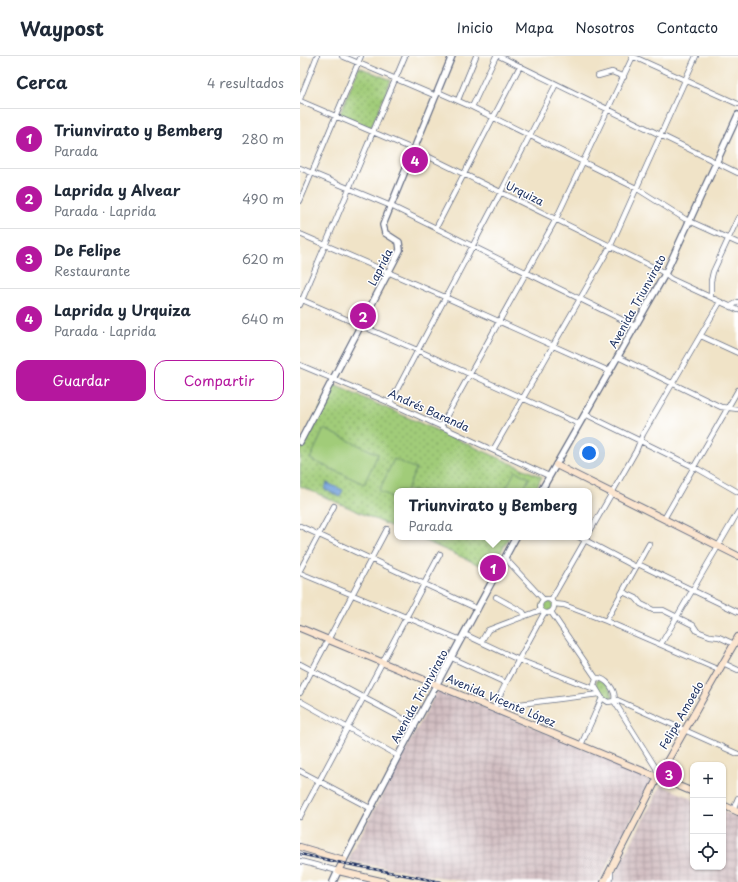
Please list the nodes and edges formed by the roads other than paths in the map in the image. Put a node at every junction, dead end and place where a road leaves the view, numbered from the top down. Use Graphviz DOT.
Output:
graph roads {
  1 [pos="317,56"];
  2 [pos="342,56"];
  3 [pos="362,56"];
  4 [pos="405,56"];
  5 [pos="452,56"];
  6 [pos="476,56"];
  7 [pos="496,56"];
  8 [pos="499,56"];
  9 [pos="633,56"];
  10 [pos="696,56"];
  11 [pos="358,63"];
  12 [pos="520,66"];
  13 [pos="598,76"];
  14 [pos="624,77"];
  15 [pos="395,79"];
  16 [pos="686,80"];
  17 [pos="556,84"];
  18 [pos="437,94"];
  19 [pos="300,100"];
  20 [pos="458,100"];
  21 [pos="738,104"];
  22 [pos="472,107"];
  23 [pos="609,110"];
  24 [pos="738,115"];
  25 [pos="336,116"];
  26 [pos="494,118"];
  27 [pos="373,131"];
  28 [pos="660,135"];
  29 [pos="529,136"];
  30 [pos="414,150"];
  31 [pos="717,162"];
  32 [pos="583,163"];
  33 [pos="300,168"];
  34 [pos="312,172"];
  35 [pos="738,173"];
  36 [pos="465,174"];
  37 [pos="349,188"];
  38 [pos="636,188"];
  39 [pos="502,192"];
  40 [pos="300,201"];
  41 [pos="391,206"];
  42 [pos="738,218"];
  43 [pos="556,219"];
  44 [pos="690,221"];
  45 [pos="436,228"];
  46 [pos="300,234"];
  47 [pos="728,239"];
  48 [pos="738,243"];
  49 [pos="326,245"];
  50 [pos="611,245"];
  51 [pos="473,246"];
  52 [pos="388,272"];
  53 [pos="526,272"];
  54 [pos="665,274"];
  55 [pos="445,297"];
  56 [pos="711,297"];
  57 [pos="580,299"];
  58 [pos="301,301"];
  59 [pos="720,302"];
  60 [pos="738,302"];
  61 [pos="731,306"];
  62 [pos="738,310"];
  63 [pos="499,322"];
  64 [pos="361,325"];
  65 [pos="635,326"];
  66 [pos="701,336"];
  67 [pos="553,346"];
  68 [pos="417,350"];
  69 [pos="738,353"];
  70 [pos="618,357"];
  71 [pos="300,365"];
  72 [pos="609,371"];
  73 [pos="470,374"];
  74 [pos="333,379"];
  75 [pos="672,384"];
  76 [pos="738,390"];
  77 [pos="523,398"];
  78 [pos="390,403"];
  79 [pos="728,408"];
  80 [pos="738,409"];
  81 [pos="585,414"];
  82 [pos="579,424"];
  83 [pos="441,426"];
  84 [pos="641,441"];
  85 [pos="300,442"];
  86 [pos="493,450"];
  87 [pos="556,465"];
  88 [pos="694,467"];
  89 [pos="549,476"];
  90 [pos="543,488"];
  91 [pos="612,492"];
  92 [pos="738,492"];
  93 [pos="334,506"];
  94 [pos="738,512"];
  95 [pos="664,519"];
  96 [pos="300,526"];
  97 [pos="592,528"];
  98 [pos="387,529"];
  99 [pos="319,535"];
  100 [pos="514,540"];
  101 [pos="585,540"];
  102 [pos="588,540"];
  103 [pos="649,544"];
  104 [pos="718,546"];
  105 [pos="440,554"];
  106 [pos="738,556"];
  107 [pos="505,558"];
  108 [pos="371,559"];
  109 [pos="637,565"];
  110 [pos="300,572"];
  111 [pos="424,584"];
  112 [pos="693,590"];
  113 [pos="623,592"];
  114 [pos="352,595"];
  115 [pos="496,597"];
  116 [pos="544,600"];
  117 [pos="552,602"];
  118 [pos="478,609"];
  119 [pos="542,611"];
  120 [pos="551,612"];
  121 [pos="738,612"];
  122 [pos="525,615"];
  123 [pos="406,617"];
  124 [pos="677,617"];
  125 [pos="606,621"];
  126 [pos="300,628"];
  127 [pos="464,634"];
  128 [pos="738,637"];
  129 [pos="328,640"];
  130 [pos="461,640"];
  131 [pos="481,642"];
  132 [pos="661,644"];
  133 [pos="734,644"];
  134 [pos="452,658"];
  135 [pos="518,660"];
  136 [pos="382,662"];
  137 [pos="723,663"];
  138 [pos="300,664"];
  139 [pos="718,670"];
  140 [pos="738,670"];
  141 [pos="312,671"];
  142 [pos="596,678"];
  143 [pos="506,683"];
  144 [pos="437,685"];
  145 [pos="300,693"];
  146 [pos="600,694"];
  147 [pos="364,698"];
  148 [pos="615,700"];
  149 [pos="300,701"];
  150 [pos="497,710"];
  151 [pos="415,725"];
  152 [pos="348,728"];
  153 [pos="684,730"];
  154 [pos="581,745"];
  155 [pos="738,754"];
  156 [pos="398,756"];
  157 [pos="300,771"];
  158 [pos="658,777"];
  159 [pos="319,782"];
  160 [pos="690,791"];
  161 [pos="738,798"];
  162 [pos="726,806"];
  163 [pos="370,808"];
  164 [pos="735,811"];
  165 [pos="300,817"];
  166 [pos="300,847"];
  167 [pos="301,862"];
  168 [pos="341,866"];
  169 [pos="300,868"];
  170 [pos="611,869"];
  171 [pos="333,882"];
  172 [pos="385,882"];
  173 [pos="603,882"];
  174 [pos="608,882"];
  1 -- 19 [label="street"];
  2 -- 11 [label="street"];
  3 -- 11 [label="street"];
  4 -- 15 [label="street"];
  5 -- 18 [label="street, Laprida"];
  6 -- 20 [label="street"];
  7 -- 22 [label="street"];
  8 -- 12 [label="street"];
  9 -- 14 [label="street"];
  9 -- 16 [label="street"];
  10 -- 16 [label="street"];
  11 -- 15 [label="street"];
  11 -- 25 [label="street"];
  12 -- 17 [label="street"];
  12 -- 26 [label="street"];
  13 -- 14 [label="street"];
  14 -- 23 [label="street"];
  15 -- 18 [label="street"];
  15 -- 27 [label="street"];
  16 -- 21 [label="street"];
  16 -- 28 [label="street"];
  17 -- 23 [label="street"];
  17 -- 29 [label="street"];
  18 -- 20 [label="street"];
  18 -- 30 [label="street, Laprida"];
  19 -- 25 [label="street, Urquiza"];
  20 -- 22 [label="street"];
  22 -- 26 [label="street"];
  23 -- 28 [label="street"];
  23 -- 32 [label="street"];
  24 -- 31 [label="street, Avenida Triunvirato"];
  25 -- 27 [label="street, Urquiza"];
  25 -- 34 [label="street"];
  26 -- 29 [label="street"];
  26 -- 36 [label="street"];
  27 -- 30 [label="street, Urquiza"];
  27 -- 37 [label="street"];
  28 -- 31 [label="street"];
  28 -- 38 [label="street"];
  29 -- 32 [label="street"];
  29 -- 39 [label="street"];
  30 -- 36 [label="street, Urquiza"];
  30 -- 41 [label="street, Laprida"];
  31 -- 35 [label="street"];
  31 -- 44 [label="street, Avenida Triunvirato"];
  32 -- 38 [label="street"];
  32 -- 43 [label="street"];
  33 -- 34 [label="street"];
  34 -- 37 [label="street"];
  34 -- 40 [label="street"];
  36 -- 39 [label="street, Urquiza"];
  36 -- 45 [label="street"];
  37 -- 41 [label="street"];
  37 -- 49 [label="street"];
  38 -- 44 [label="street"];
  38 -- 50 [label="street"];
  39 -- 43 [label="street, Urquiza"];
  39 -- 51 [label="street"];
  41 -- 45 [label="street"];
  41 -- 52 [label="street, Laprida"];
  42 -- 47 [label="street"];
  43 -- 50 [label="street, Urquiza"];
  43 -- 53 [label="street"];
  44 -- 47 [label="street"];
  44 -- 54 [label="street, Avenida Triunvirato"];
  45 -- 51 [label="street"];
  46 -- 49 [label="street"];
  47 -- 48 [label="street"];
  47 -- 56 [label="street"];
  49 -- 52 [label="street"];
  49 -- 58 [label="street"];
  50 -- 54 [label="street, Urquiza"];
  50 -- 57 [label="street"];
  51 -- 53 [label="street"];
  51 -- 55 [label="street"];
  52 -- 55 [label="street"];
  52 -- 64 [label="street, Laprida"];
  53 -- 57 [label="street"];
  53 -- 63 [label="street"];
  54 -- 56 [label="street, Urquiza"];
  54 -- 65 [label="street, Avenida Triunvirato"];
  55 -- 63 [label="street"];
  55 -- 68 [label="street"];
  56 -- 59 [label="street, Urquiza"];
  57 -- 65 [label="street"];
  57 -- 67 [label="street"];
  58 -- 64 [label="street"];
  59 -- 61 [label="street, Urquiza"];
  59 -- 66 [label="street"];
  60 -- 61 [label="street"];
  61 -- 62 [label="street, Urquiza"];
  63 -- 67 [label="street"];
  63 -- 73 [label="street"];
  64 -- 68 [label="street"];
  64 -- 74 [label="street, Laprida"];
  65 -- 70 [label="street, Avenida Triunvirato"];
  66 -- 69 [label="street"];
  66 -- 75 [label="street"];
  67 -- 72 [label="street"];
  67 -- 77 [label="street"];
  68 -- 73 [label="street"];
  68 -- 78 [label="street"];
  70 -- 72 [label="street, Avenida Triunvirato"];
  70 -- 75 [label="street"];
  71 -- 74 [label="street, Andrés Baranda"];
  72 -- 81 [label="street, Avenida Triunvirato"];
  73 -- 77 [label="street"];
  73 -- 83 [label="street"];
  74 -- 78 [label="street, Andrés Baranda"];
  74 -- 85 [label="street, Laprida"];
  75 -- 79 [label="street"];
  75 -- 84 [label="street"];
  76 -- 79 [label="street"];
  77 -- 82 [label="street"];
  77 -- 86 [label="street"];
  78 -- 83 [label="street, Andrés Baranda"];
  79 -- 80 [label="street"];
  79 -- 88 [label="street"];
  81 -- 82 [label="street, Avenida Triunvirato"];
  81 -- 84 [label="street"];
  82 -- 87 [label="street, Avenida Triunvirato"];
  83 -- 86 [label="street, Andrés Baranda"];
  84 -- 88 [label="street"];
  84 -- 91 [label="street"];
  86 -- 89 [label="street, Andrés Baranda"];
  87 -- 89 [label="street, Avenida Triunvirato"];
  87 -- 91 [label="main road"];
  88 -- 92 [label="street"];
  88 -- 95 [label="street"];
  89 -- 90 [label="street, Avenida Triunvirato"];
  91 -- 95 [label="main road"];
  91 -- 97 [label="street"];
  93 -- 99 [label="street"];
  94 -- 104 [label="street"];
  95 -- 104 [label="main road"];
  96 -- 99 [label="street"];
  98 -- 108 [label="street"];
  99 -- 108 [label="street"];
  99 -- 110 [label="street"];
  100 -- 107 [label="street, Avenida Triunvirato"];
  101 -- 117 [label="street"];
  102 -- 109 [label="street"];
  103 -- 109 [label="street"];
  104 -- 106 [label="main road"];
  104 -- 112 [label="street"];
  105 -- 111 [label="street"];
  107 -- 116 [label="street"];
  107 -- 118 [label="street, Avenida Triunvirato"];
  108 -- 111 [label="street"];
  108 -- 114 [label="street"];
  109 -- 112 [label="street"];
  109 -- 113 [label="street"];
  110 -- 114 [label="street"];
  111 -- 118 [label="street"];
  111 -- 123 [label="street"];
  112 -- 121 [label="street"];
  112 -- 124 [label="street"];
  113 -- 124 [label="street"];
  113 -- 125 [label="street"];
  114 -- 123 [label="street"];
  114 -- 129 [label="street"];
  115 -- 122 [label="street"];
  116 -- 117 [label="street"];
  116 -- 119 [label="street"];
  117 -- 120 [label="street"];
  117 -- 125 [label="street"];
  118 -- 127 [label="street, Avenida Triunvirato"];
  119 -- 120 [label="street"];
  119 -- 122 [label="street"];
  119 -- 135 [label="street"];
  120 -- 142 [label="street"];
  122 -- 131 [label="street"];
  123 -- 130 [label="street"];
  123 -- 136 [label="street"];
  124 -- 132 [label="street"];
  124 -- 133 [label="street"];
  125 -- 132 [label="street"];
  126 -- 129 [label="main road, Avenida Vicente López"];
  127 -- 130 [label="street, Avenida Triunvirato"];
  127 -- 131 [label="street"];
  128 -- 133 [label="main road, Felipe Amoedo"];
  129 -- 136 [label="main road, Avenida Vicente López"];
  129 -- 141 [label="street"];
  130 -- 134 [label="street, Avenida Triunvirato"];
  131 -- 135 [label="street"];
  132 -- 139 [label="street"];
  133 -- 137 [label="main road, Felipe Amoedo"];
  134 -- 143 [label="street"];
  134 -- 144 [label="street, Avenida Triunvirato"];
  135 -- 143 [label="street"];
  135 -- 146 [label="street"];
  136 -- 144 [label="main road, Avenida Vicente López"];
  136 -- 147 [label="street"];
  137 -- 139 [label="main road, Felipe Amoedo"];
  137 -- 140 [label="street"];
  138 -- 141 [label="street"];
  139 -- 153 [label="main road, Felipe Amoedo"];
  141 -- 145 [label="street"];
  141 -- 147 [label="street"];
  142 -- 146 [label="street"];
  142 -- 148 [label="street"];
  143 -- 150 [label="street"];
  144 -- 150 [label="main road, Avenida Vicente López"];
  144 -- 151 [label="street, Avenida Triunvirato"];
  146 -- 148 [label="street"];
  146 -- 150 [label="street"];
  146 -- 154 [label="street"];
  147 -- 151 [label="street"];
  147 -- 152 [label="street"];
  148 -- 153 [label="street"];
  148 -- 158 [label="street"];
  149 -- 152 [label="street"];
  150 -- 154 [label="main road, Avenida Vicente López"];
  151 -- 156 [label="street, Avenida Triunvirato"];
  152 -- 156 [label="street"];
  152 -- 159 [label="street"];
  153 -- 155 [label="street"];
  153 -- 158 [label="main road, Felipe Amoedo"];
  154 -- 158 [label="main road, Avenida Vicente López"];
  156 -- 163 [label="street, Avenida Triunvirato"];
  157 -- 159 [label="street"];
  158 -- 160 [label="main road, Avenida Vicente López"];
  158 -- 170 [label="main road, Felipe Amoedo"];
  159 -- 163 [label="street"];
  159 -- 165 [label="street"];
  161 -- 164 [label="street"];
  162 -- 164 [label="main road"];
  163 -- 168 [label="street, Avenida Triunvirato"];
  166 -- 168 [label="main road"];
  167 -- 168 [label="street"];
  167 -- 169 [label="street"];
  168 -- 171 [label="street, Avenida Triunvirato"];
  168 -- 172 [label="main road"];
  170 -- 173 [label="main road, Felipe Amoedo"];
  170 -- 174 [label="street, Felipe Amoedo"];
}
